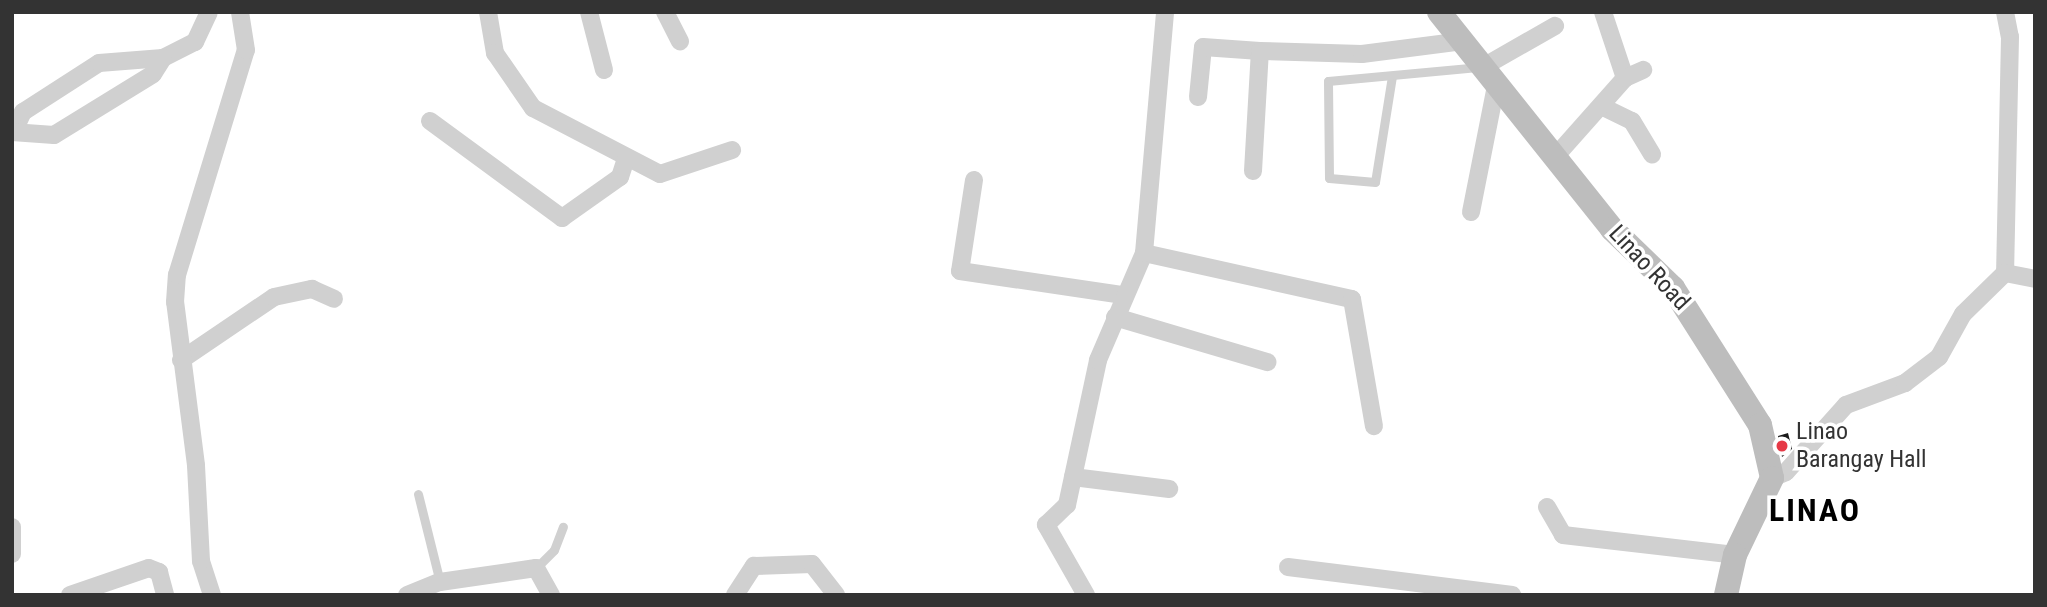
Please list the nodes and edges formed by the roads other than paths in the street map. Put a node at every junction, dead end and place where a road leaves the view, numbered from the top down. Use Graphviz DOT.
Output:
graph roads {
  1 [pos="209,12"];
  2 [pos="240,12"];
  3 [pos="488,12"];
  4 [pos="589,12"];
  5 [pos="666,12"];
  6 [pos="1166,12"];
  7 [pos="1439,12"];
  8 [pos="1603,12"];
  9 [pos="2005,12"];
  10 [pos="1555,26"];
  11 [pos="680,41"];
  12 [pos="1463,41"];
  13 [pos="1260,51"];
  14 [pos="163,58"];
  15 [pos="604,70"];
  16 [pos="1643,70"];
  17 [pos="1392,76"];
  18 [pos="1489,76"];
  19 [pos="1625,78"];
  20 [pos="1198,97"];
  21 [pos="1603,107"];
  22 [pos="430,121"];
  23 [pos="13,132"];
  24 [pos="732,150"];
  25 [pos="1652,154"];
  26 [pos="626,158"];
  27 [pos="1554,158"];
  28 [pos="1253,171"];
  29 [pos="974,180"];
  30 [pos="1471,212"];
  31 [pos="1144,253"];
  32 [pos="2005,273"];
  33 [pos="2035,279"];
  34 [pos="1123,295"];
  35 [pos="334,299"];
  36 [pos="1115,317"];
  37 [pos="181,360"];
  38 [pos="1267,362"];
  39 [pos="1374,426"];
  40 [pos="1073,477"];
  41 [pos="1772,478"];
  42 [pos="1169,489"];
  43 [pos="418,494"];
  44 [pos="1547,507"];
  45 [pos="12,527"];
  46 [pos="563,527"];
  47 [pos="12,554"];
  48 [pos="1735,555"];
  49 [pos="1288,567"];
  50 [pos="536,568"];
  51 [pos="440,582"];
  52 [pos="70,595"];
  53 [pos="165,595"];
  54 [pos="212,595"];
  55 [pos="407,595"];
  56 [pos="551,595"];
  57 [pos="736,595"];
  58 [pos="836,595"];
  59 [pos="1086,595"];
  60 [pos="1512,595"];
  61 [pos="1726,595"];
  1 -- 14 [label="street"];
  2 -- 37 [label="street"];
  3 -- 26 [label="street"];
  4 -- 15 [label="street"];
  5 -- 11 [label="street"];
  6 -- 31 [label="street"];
  7 -- 12 [label="street, Linao Road"];
  8 -- 19 [label="street"];
  9 -- 32 [label="street"];
  10 -- 18 [label="street"];
  12 -- 13 [label="street"];
  12 -- 18 [label="street, Linao Road"];
  13 -- 20 [label="street"];
  13 -- 28 [label="street"];
  14 -- 23 [label="street"];
  14 -- 23 [label="street"];
  16 -- 19 [label="street"];
  17 -- 17 [label="lane"];
  17 -- 18 [label="lane"];
  18 -- 27 [label="street, Linao Road"];
  18 -- 30 [label="street"];
  19 -- 21 [label="street"];
  21 -- 25 [label="street"];
  21 -- 27 [label="street"];
  22 -- 26 [label="street"];
  24 -- 26 [label="street"];
  27 -- 41 [label="street, Linao Road"];
  29 -- 34 [label="street"];
  31 -- 34 [label="street"];
  31 -- 39 [label="street"];
  32 -- 33 [label="street"];
  32 -- 41 [label="street"];
  34 -- 36 [label="street"];
  35 -- 37 [label="street"];
  36 -- 38 [label="street"];
  36 -- 40 [label="street"];
  37 -- 54 [label="street"];
  40 -- 42 [label="street"];
  40 -- 59 [label="street"];
  41 -- 48 [label="street"];
  43 -- 51 [label="lane"];
  44 -- 48 [label="street"];
  45 -- 47 [label="street"];
  46 -- 50 [label="lane"];
  48 -- 61 [label="street"];
  49 -- 60 [label="street"];
  50 -- 51 [label="street"];
  50 -- 56 [label="street"];
  51 -- 55 [label="street"];
  52 -- 53 [label="street"];
  57 -- 58 [label="street"];
}
